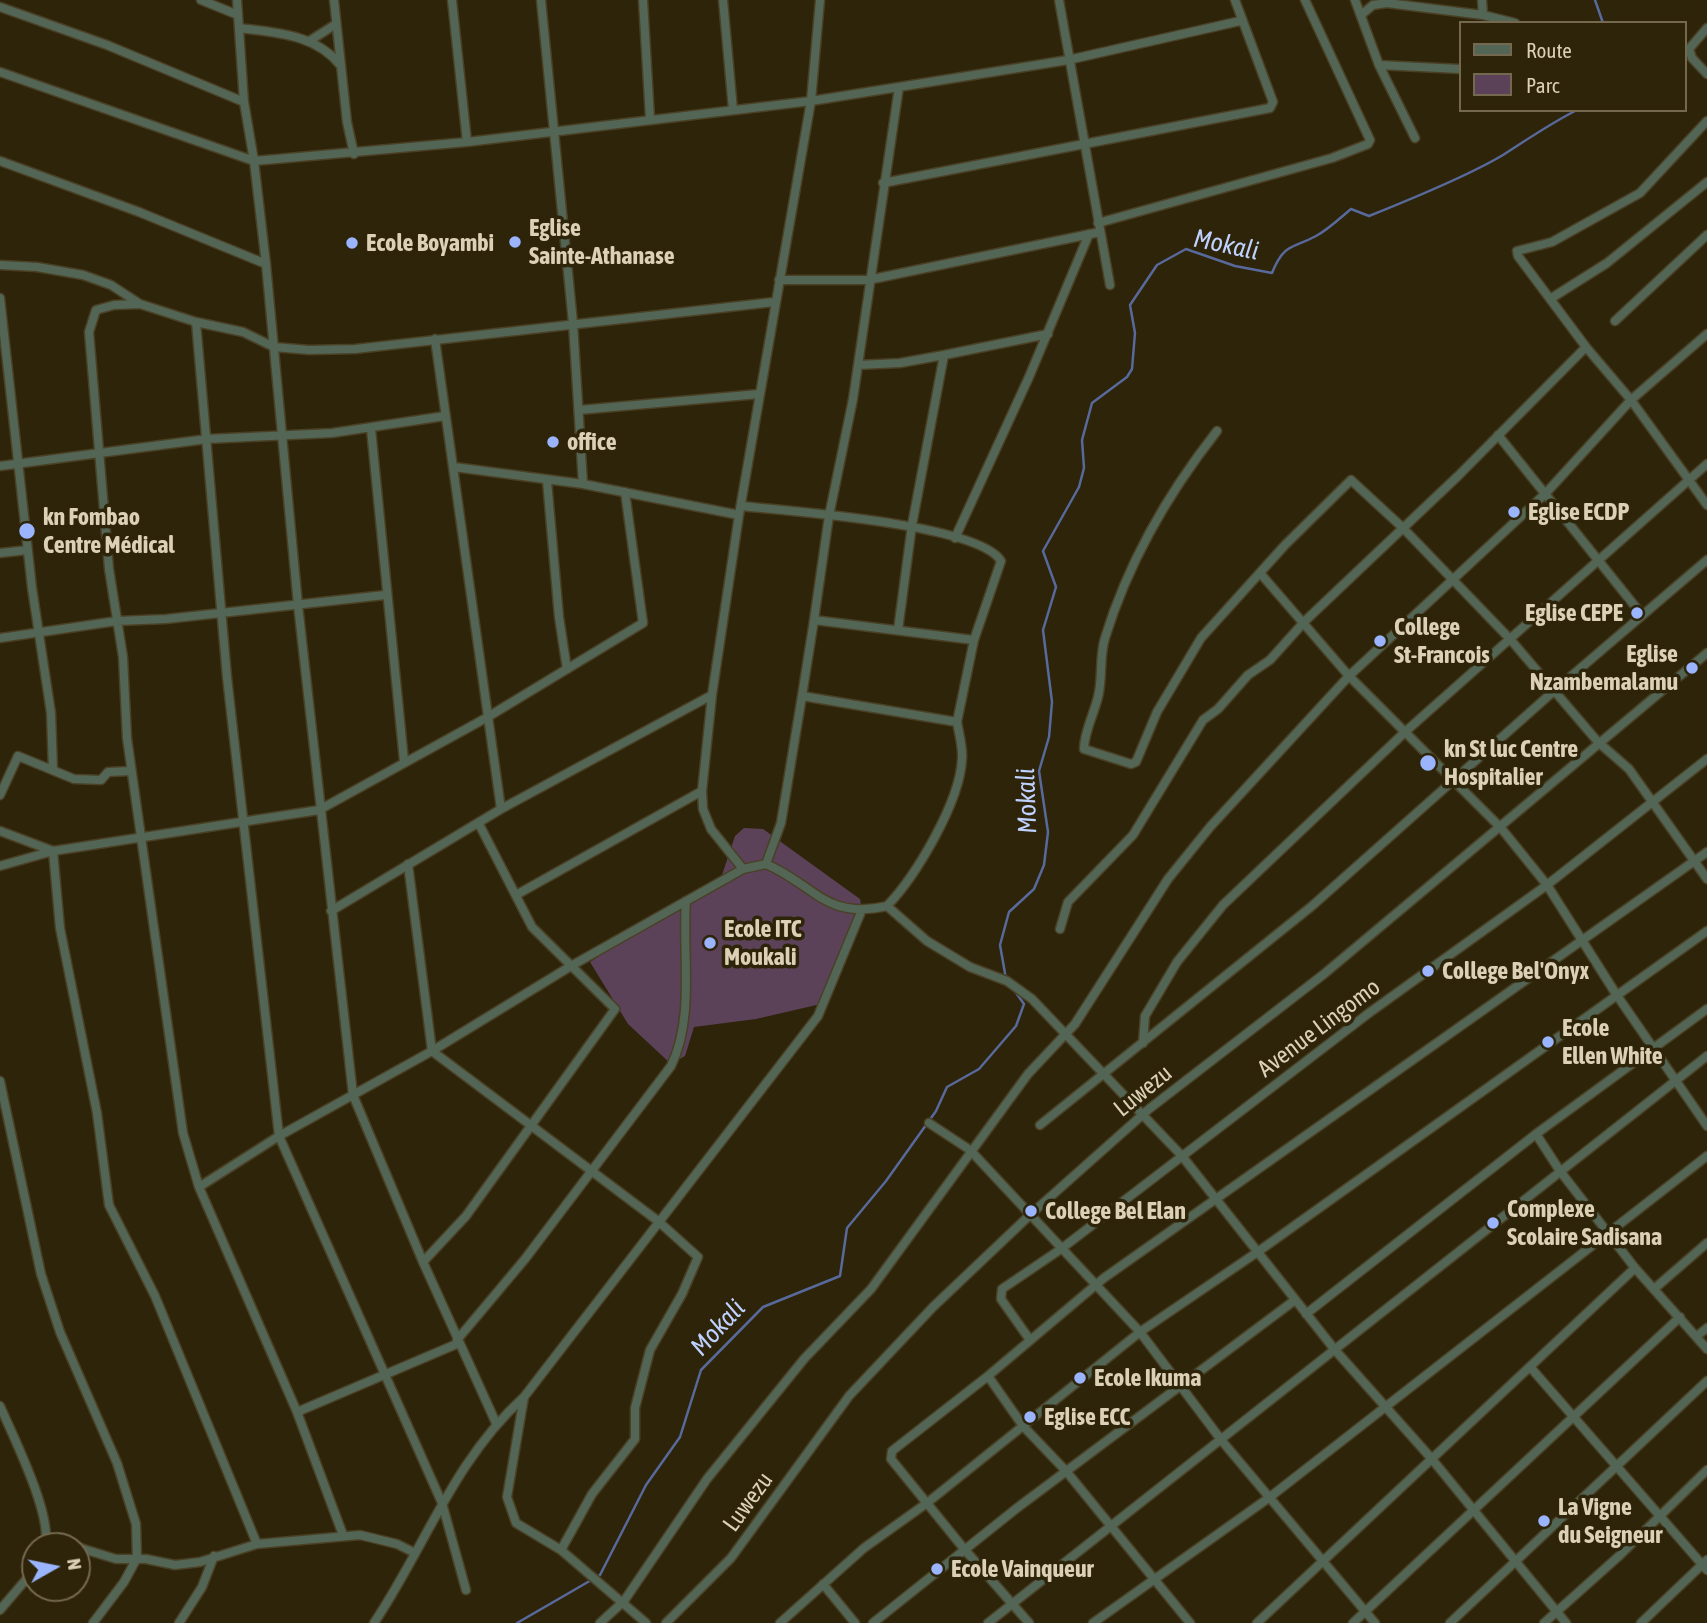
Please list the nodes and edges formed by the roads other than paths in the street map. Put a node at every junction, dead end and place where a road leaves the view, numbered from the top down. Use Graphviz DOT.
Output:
graph roads {
  1 [pos="201,0"];
  2 [pos="237,0"];
  3 [pos="334,0"];
  4 [pos="452,0"];
  5 [pos="541,0"];
  6 [pos="643,0"];
  7 [pos="723,0"];
  8 [pos="820,0"];
  9 [pos="1059,0"];
  10 [pos="1235,0"];
  11 [pos="1305,0"];
  12 [pos="1355,0"];
  13 [pos="1482,0"];
  14 [pos="0,7"];
  15 [pos="237,15"];
  16 [pos="1483,15"];
  17 [pos="1361,16"];
  18 [pos="1240,21"];
  19 [pos="1507,21"];
  20 [pos="336,24"];
  21 [pos="239,28"];
  22 [pos="1707,28"];
  23 [pos="311,40"];
  24 [pos="1068,60"];
  25 [pos="1379,65"];
  26 [pos="341,66"];
  27 [pos="1458,69"];
  28 [pos="0,72"];
  29 [pos="1707,74"];
  30 [pos="899,87"];
  31 [pos="811,101"];
  32 [pos="244,102"];
  33 [pos="733,110"];
  34 [pos="650,118"];
  35 [pos="1707,121"];
  36 [pos="552,132"];
  37 [pos="1415,138"];
  38 [pos="467,142"];
  39 [pos="1083,145"];
  40 [pos="354,154"];
  41 [pos="254,160"];
  42 [pos="0,161"];
  43 [pos="1707,182"];
  44 [pos="883,183"];
  45 [pos="1099,227"];
  46 [pos="1089,234"];
  47 [pos="1707,235"];
  48 [pos="266,264"];
  49 [pos="0,265"];
  50 [pos="779,280"];
  51 [pos="868,280"];
  52 [pos="1110,285"];
  53 [pos="0,298"];
  54 [pos="1550,299"];
  55 [pos="774,302"];
  56 [pos="140,304"];
  57 [pos="1615,321"];
  58 [pos="196,322"];
  59 [pos="573,323"];
  60 [pos="2,332"];
  61 [pos="1048,334"];
  62 [pos="1707,334"];
  63 [pos="435,339"];
  64 [pos="274,347"];
  65 [pos="1586,348"];
  66 [pos="944,355"];
  67 [pos="858,365"];
  68 [pos="759,394"];
  69 [pos="10,395"];
  70 [pos="0,397"];
  71 [pos="1632,400"];
  72 [pos="579,410"];
  73 [pos="445,416"];
  74 [pos="371,429"];
  75 [pos="1217,431"];
  76 [pos="1498,435"];
  77 [pos="283,437"];
  78 [pos="207,439"];
  79 [pos="97,453"];
  80 [pos="18,464"];
  81 [pos="1707,464"];
  82 [pos="0,466"];
  83 [pos="454,467"];
  84 [pos="547,481"];
  85 [pos="1689,482"];
  86 [pos="583,484"];
  87 [pos="625,492"];
  88 [pos="1546,493"];
  89 [pos="1707,505"];
  90 [pos="740,511"];
  91 [pos="829,516"];
  92 [pos="912,525"];
  93 [pos="1403,528"];
  94 [pos="954,538"];
  95 [pos="28,550"];
  96 [pos="0,553"];
  97 [pos="1707,560"];
  98 [pos="1600,561"];
  99 [pos="1260,573"];
  100 [pos="1453,580"];
  101 [pos="385,595"];
  102 [pos="298,606"];
  103 [pos="221,613"];
  104 [pos="1642,615"];
  105 [pos="814,620"];
  106 [pos="117,621"];
  107 [pos="1305,621"];
  108 [pos="898,630"];
  109 [pos="39,633"];
  110 [pos="0,638"];
  111 [pos="1510,639"];
  112 [pos="974,640"];
  113 [pos="1707,653"];
  114 [pos="567,669"];
  115 [pos="1349,676"];
  116 [pos="1555,690"];
  117 [pos="712,695"];
  118 [pos="802,696"];
  119 [pos="486,718"];
  120 [pos="957,722"];
  121 [pos="1405,732"];
  122 [pos="1598,741"];
  123 [pos="1707,758"];
  124 [pos="404,761"];
  125 [pos="52,770"];
  126 [pos="131,771"];
  127 [pos="1452,779"];
  128 [pos="702,791"];
  129 [pos="0,795"];
  130 [pos="1652,802"];
  131 [pos="501,809"];
  132 [pos="320,810"];
  133 [pos="244,821"];
  134 [pos="479,824"];
  135 [pos="1501,828"];
  136 [pos="0,831"];
  137 [pos="139,838"];
  138 [pos="52,851"];
  139 [pos="1707,852"];
  140 [pos="1695,861"];
  141 [pos="408,864"];
  142 [pos="766,864"];
  143 [pos="0,866"];
  144 [pos="743,869"];
  145 [pos="1707,879"];
  146 [pos="1547,885"];
  147 [pos="516,895"];
  148 [pos="686,901"];
  149 [pos="887,906"];
  150 [pos="331,911"];
  151 [pos="861,912"];
  152 [pos="1060,929"];
  153 [pos="1707,931"];
  154 [pos="1583,941"];
  155 [pos="571,965"];
  156 [pos="1616,994"];
  157 [pos="1707,1009"];
  158 [pos="1066,1035"];
  159 [pos="1143,1043"];
  160 [pos="1653,1046"];
  161 [pos="432,1051"];
  162 [pos="1707,1056"];
  163 [pos="1104,1074"];
  164 [pos="1677,1080"];
  165 [pos="0,1081"];
  166 [pos="353,1095"];
  167 [pos="1143,1115"];
  168 [pos="929,1123"];
  169 [pos="534,1125"];
  170 [pos="1040,1125"];
  171 [pos="1707,1126"];
  172 [pos="1536,1134"];
  173 [pos="279,1136"];
  174 [pos="970,1150"];
  175 [pos="1182,1156"];
  176 [pos="1707,1156"];
  177 [pos="590,1171"];
  178 [pos="1560,1171"];
  179 [pos="199,1187"];
  180 [pos="1216,1198"];
  181 [pos="1031,1214"];
  182 [pos="658,1221"];
  183 [pos="1607,1234"];
  184 [pos="1707,1242"];
  185 [pos="1061,1249"];
  186 [pos="1259,1251"];
  187 [pos="423,1262"];
  188 [pos="1635,1268"];
  189 [pos="1096,1284"];
  190 [pos="1654,1289"];
  191 [pos="1295,1300"];
  192 [pos="1306,1314"];
  193 [pos="1680,1317"];
  194 [pos="1707,1328"];
  195 [pos="1140,1332"];
  196 [pos="1697,1336"];
  197 [pos="1030,1340"];
  198 [pos="458,1341"];
  199 [pos="1707,1349"];
  200 [pos="1335,1350"];
  201 [pos="1531,1367"];
  202 [pos="385,1375"];
  203 [pos="988,1376"];
  204 [pos="1707,1381"];
  205 [pos="1181,1386"];
  206 [pos="524,1397"];
  207 [pos="0,1406"];
  208 [pos="1384,1407"];
  209 [pos="297,1412"];
  210 [pos="1572,1415"];
  211 [pos="496,1423"];
  212 [pos="1023,1426"];
  213 [pos="1222,1441"];
  214 [pos="1431,1458"];
  215 [pos="1616,1463"];
  216 [pos="1707,1470"];
  217 [pos="1066,1471"];
  218 [pos="1269,1497"];
  219 [pos="442,1503"];
  220 [pos="927,1503"];
  221 [pos="1474,1510"];
  222 [pos="1661,1514"];
  223 [pos="1112,1528"];
  224 [pos="43,1532"];
  225 [pos="343,1535"];
  226 [pos="257,1544"];
  227 [pos="561,1550"];
  228 [pos="965,1550"];
  229 [pos="91,1552"];
  230 [pos="413,1552"];
  231 [pos="214,1556"];
  232 [pos="137,1558"];
  233 [pos="1514,1559"];
  234 [pos="1322,1560"];
  235 [pos="1705,1565"];
  236 [pos="1155,1579"];
  237 [pos="823,1584"];
  238 [pos="21,1585"];
  239 [pos="466,1590"];
  240 [pos="624,1601"];
  241 [pos="1013,1604"];
  242 [pos="0,1610"];
  243 [pos="1365,1612"];
  244 [pos="1556,1612"];
  245 [pos="93,1623"];
  246 [pos="179,1623"];
  247 [pos="374,1623"];
  248 [pos="600,1623"];
  249 [pos="646,1623"];
  250 [pos="666,1623"];
  251 [pos="780,1623"];
  252 [pos="855,1623"];
  253 [pos="873,1623"];
  254 [pos="988,1623"];
  255 [pos="1029,1623"];
  256 [pos="1093,1623"];
  257 [pos="1190,1623"];
  258 [pos="1257,1623"];
  259 [pos="1353,1623"];
  260 [pos="1375,1623"];
  261 [pos="1450,1623"];
  262 [pos="1544,1623"];
  263 [pos="1566,1623"];
  264 [pos="1641,1623"];
  1 -- 15 [label="street"];
  2 -- 15 [label="street"];
  3 -- 20 [label="street"];
  4 -- 38 [label="street"];
  5 -- 36 [label="street"];
  6 -- 34 [label="street"];
  7 -- 33 [label="street"];
  8 -- 31 [label="street"];
  9 -- 24 [label="street"];
  10 -- 18 [label="street"];
  11 -- 45 [label="street"];
  12 -- 17 [label="street"];
  13 -- 16 [label="street"];
  14 -- 32 [label="street"];
  15 -- 21 [label="street"];
  16 -- 17 [label="street"];
  16 -- 19 [label="street"];
  17 -- 25 [label="street"];
  18 -- 24 [label="street"];
  18 -- 39 [label="street"];
  20 -- 23 [label="street"];
  20 -- 26 [label="street"];
  21 -- 23 [label="street"];
  21 -- 32 [label="street"];
  22 -- 29 [label="street"];
  23 -- 26 [label="street"];
  24 -- 30 [label="street"];
  24 -- 39 [label="street"];
  25 -- 27 [label="street"];
  25 -- 37 [label="street"];
  26 -- 40 [label="street"];
  28 -- 41 [label="street"];
  30 -- 31 [label="street"];
  30 -- 44 [label="street"];
  31 -- 33 [label="street"];
  31 -- 50 [label="street"];
  32 -- 41 [label="street"];
  33 -- 34 [label="street"];
  34 -- 36 [label="street"];
  35 -- 54 [label="street"];
  36 -- 38 [label="street"];
  36 -- 59 [label="street"];
  38 -- 40 [label="street"];
  39 -- 44 [label="street"];
  39 -- 45 [label="street"];
  40 -- 41 [label="street"];
  41 -- 48 [label="street"];
  42 -- 48 [label="street"];
  43 -- 54 [label="street"];
  44 -- 51 [label="street"];
  45 -- 46 [label="street"];
  45 -- 52 [label="street"];
  46 -- 51 [label="street"];
  46 -- 61 [label="street"];
  47 -- 57 [label="street"];
  48 -- 64 [label="street"];
  49 -- 56 [label="street"];
  50 -- 51 [label="street"];
  50 -- 55 [label="street"];
  51 -- 67 [label="street"];
  53 -- 60 [label="street"];
  54 -- 65 [label="street"];
  55 -- 59 [label="street"];
  55 -- 68 [label="street"];
  56 -- 58 [label="street"];
  56 -- 79 [label="street"];
  58 -- 64 [label="street"];
  58 -- 78 [label="street"];
  59 -- 63 [label="street"];
  59 -- 72 [label="street"];
  60 -- 69 [label="street"];
  61 -- 66 [label="street"];
  61 -- 94 [label="street"];
  62 -- 71 [label="street"];
  63 -- 64 [label="street"];
  63 -- 73 [label="street"];
  64 -- 77 [label="street"];
  65 -- 71 [label="street"];
  65 -- 76 [label="street"];
  66 -- 67 [label="street"];
  66 -- 92 [label="street"];
  67 -- 91 [label="street"];
  68 -- 72 [label="street"];
  68 -- 90 [label="street"];
  69 -- 70 [label="street"];
  69 -- 80 [label="street"];
  71 -- 85 [label="street"];
  71 -- 88 [label="street"];
  72 -- 86 [label="street"];
  73 -- 74 [label="street"];
  73 -- 83 [label="street"];
  74 -- 77 [label="street"];
  74 -- 101 [label="street"];
  75 -- 99 [label="street"];
  76 -- 88 [label="street"];
  76 -- 93 [label="street"];
  77 -- 78 [label="street"];
  77 -- 102 [label="street"];
  78 -- 79 [label="street"];
  78 -- 103 [label="street"];
  79 -- 80 [label="street"];
  79 -- 106 [label="street"];
  80 -- 82 [label="street"];
  80 -- 95 [label="street"];
  81 -- 85 [label="street"];
  83 -- 84 [label="street"];
  83 -- 119 [label="street"];
  84 -- 86 [label="street"];
  84 -- 114 [label="street"];
  85 -- 89 [label="street"];
  85 -- 98 [label="street"];
  86 -- 87 [label="street"];
  87 -- 90 [label="street"];
  87 -- 114 [label="street"];
  88 -- 98 [label="street"];
  88 -- 100 [label="street"];
  90 -- 91 [label="street"];
  90 -- 117 [label="street"];
  91 -- 92 [label="street"];
  91 -- 105 [label="street"];
  92 -- 94 [label="street"];
  92 -- 108 [label="street"];
  93 -- 99 [label="street"];
  93 -- 100 [label="street"];
  93 -- 107 [label="street"];
  94 -- 112 [label="street"];
  95 -- 96 [label="street"];
  95 -- 109 [label="street"];
  97 -- 104 [label="street"];
  98 -- 104 [label="street"];
  98 -- 111 [label="street"];
  99 -- 107 [label="street"];
  100 -- 111 [label="street"];
  100 -- 115 [label="street"];
  101 -- 102 [label="street"];
  101 -- 124 [label="street"];
  102 -- 103 [label="street"];
  102 -- 132 [label="street"];
  103 -- 106 [label="street"];
  103 -- 133 [label="street"];
  104 -- 116 [label="street"];
  105 -- 108 [label="street"];
  105 -- 118 [label="street"];
  106 -- 109 [label="street"];
  106 -- 126 [label="street"];
  107 -- 115 [label="street"];
  107 -- 152 [label="street"];
  108 -- 112 [label="street"];
  109 -- 110 [label="street"];
  109 -- 125 [label="street"];
  111 -- 116 [label="street"];
  111 -- 121 [label="street"];
  112 -- 120 [label="street"];
  113 -- 122 [label="street, Luwezu"];
  114 -- 119 [label="street"];
  115 -- 121 [label="street"];
  115 -- 158 [label="street"];
  116 -- 122 [label="street"];
  116 -- 127 [label="street"];
  117 -- 128 [label="street"];
  117 -- 131 [label="street"];
  118 -- 120 [label="street"];
  118 -- 142 [label="street"];
  119 -- 124 [label="street"];
  119 -- 131 [label="street"];
  120 -- 149 [label="street"];
  121 -- 127 [label="street"];
  121 -- 159 [label="street"];
  122 -- 130 [label="street"];
  122 -- 135 [label="street, Luwezu"];
  123 -- 130 [label="street, Avenue Lingomo"];
  124 -- 132 [label="street"];
  125 -- 126 [label="street"];
  125 -- 129 [label="street"];
  126 -- 137 [label="street"];
  127 -- 135 [label="street"];
  127 -- 159 [label="street"];
  128 -- 144 [label="street"];
  128 -- 147 [label="street"];
  130 -- 140 [label="street"];
  130 -- 146 [label="street, Avenue Lingomo"];
  131 -- 134 [label="street"];
  132 -- 133 [label="street"];
  132 -- 150 [label="street"];
  133 -- 137 [label="street"];
  133 -- 173 [label="street"];
  134 -- 141 [label="street"];
  134 -- 147 [label="street"];
  135 -- 146 [label="street"];
  135 -- 167 [label="street, Luwezu"];
  136 -- 138 [label="street"];
  137 -- 138 [label="street"];
  137 -- 179 [label="street"];
  138 -- 143 [label="street"];
  138 -- 226 [label="street"];
  139 -- 140 [label="street"];
  140 -- 145 [label="street"];
  140 -- 154 [label="street"];
  141 -- 150 [label="street"];
  141 -- 161 [label="street"];
  142 -- 144 [label="street"];
  142 -- 151 [label="street"];
  144 -- 148 [label="street"];
  146 -- 154 [label="street"];
  146 -- 175 [label="street, Avenue Lingomo"];
  147 -- 155 [label="street"];
  148 -- 155 [label="street"];
  148 -- 177 [label="street"];
  149 -- 151 [label="street"];
  149 -- 158 [label="street"];
  150 -- 166 [label="street"];
  151 -- 182 [label="street"];
  153 -- 156 [label="street"];
  154 -- 156 [label="street"];
  154 -- 180 [label="street"];
  155 -- 161 [label="street"];
  155 -- 169 [label="street"];
  156 -- 160 [label="street"];
  156 -- 186 [label="street"];
  157 -- 160 [label="street"];
  158 -- 163 [label="street"];
  158 -- 174 [label="street"];
  159 -- 163 [label="street"];
  160 -- 164 [label="street"];
  160 -- 172 [label="street"];
  161 -- 166 [label="street"];
  161 -- 169 [label="street"];
  162 -- 164 [label="street"];
  163 -- 167 [label="street"];
  163 -- 170 [label="street"];
  164 -- 171 [label="street"];
  164 -- 178 [label="street"];
  165 -- 232 [label="street"];
  166 -- 173 [label="street"];
  166 -- 187 [label="street"];
  167 -- 175 [label="street"];
  167 -- 181 [label="street, Luwezu"];
  168 -- 174 [label="street"];
  169 -- 177 [label="street"];
  169 -- 187 [label="street"];
  172 -- 178 [label="street"];
  172 -- 192 [label="street"];
  173 -- 179 [label="street"];
  173 -- 202 [label="street"];
  174 -- 181 [label="street"];
  174 -- 240 [label="street"];
  175 -- 180 [label="street"];
  175 -- 185 [label="street, Avenue Lingomo"];
  176 -- 183 [label="street"];
  177 -- 182 [label="street"];
  177 -- 198 [label="street"];
  178 -- 183 [label="street"];
  178 -- 200 [label="street"];
  179 -- 209 [label="street"];
  180 -- 186 [label="street"];
  180 -- 189 [label="street"];
  181 -- 185 [label="street"];
  181 -- 250 [label="street, Luwezu"];
  182 -- 206 [label="street"];
  182 -- 227 [label="street"];
  183 -- 188 [label="street"];
  183 -- 208 [label="street"];
  184 -- 190 [label="street"];
  185 -- 189 [label="street"];
  185 -- 197 [label="street, Avenue Lingomo"];
  186 -- 191 [label="street"];
  186 -- 195 [label="street"];
  187 -- 198 [label="street"];
  188 -- 190 [label="street"];
  188 -- 201 [label="street"];
  189 -- 195 [label="street"];
  189 -- 197 [label="street"];
  190 -- 193 [label="street"];
  191 -- 192 [label="street"];
  191 -- 205 [label="street"];
  192 -- 200 [label="street"];
  193 -- 196 [label="street"];
  193 -- 210 [label="street"];
  194 -- 196 [label="street"];
  195 -- 205 [label="street"];
  195 -- 212 [label="street"];
  196 -- 199 [label="street"];
  197 -- 203 [label="street"];
  198 -- 202 [label="street"];
  198 -- 211 [label="street"];
  200 -- 208 [label="street"];
  200 -- 213 [label="street"];
  201 -- 210 [label="street"];
  201 -- 214 [label="street"];
  202 -- 209 [label="street"];
  202 -- 219 [label="street"];
  203 -- 212 [label="street"];
  203 -- 220 [label="street"];
  204 -- 215 [label="street"];
  205 -- 213 [label="street"];
  205 -- 217 [label="street"];
  206 -- 211 [label="street"];
  206 -- 227 [label="street"];
  207 -- 224 [label="street"];
  208 -- 214 [label="street"];
  208 -- 218 [label="street"];
  209 -- 225 [label="street"];
  210 -- 215 [label="street"];
  210 -- 221 [label="street"];
  211 -- 219 [label="street"];
  212 -- 217 [label="street"];
  212 -- 220 [label="street"];
  213 -- 218 [label="street"];
  213 -- 223 [label="street"];
  214 -- 221 [label="street"];
  214 -- 234 [label="street"];
  215 -- 222 [label="street"];
  215 -- 233 [label="street"];
  216 -- 222 [label="street"];
  217 -- 223 [label="street"];
  217 -- 228 [label="street"];
  218 -- 234 [label="street"];
  218 -- 236 [label="street"];
  219 -- 230 [label="street"];
  219 -- 239 [label="street"];
  220 -- 228 [label="street"];
  220 -- 237 [label="street"];
  221 -- 233 [label="street"];
  221 -- 243 [label="street"];
  222 -- 235 [label="street"];
  222 -- 244 [label="street"];
  223 -- 236 [label="street"];
  223 -- 241 [label="street"];
  225 -- 226 [label="street"];
  225 -- 230 [label="street"];
  226 -- 231 [label="street"];
  227 -- 240 [label="street"];
  228 -- 241 [label="street"];
  228 -- 253 [label="street"];
  229 -- 232 [label="street"];
  230 -- 247 [label="street"];
  231 -- 232 [label="street"];
  231 -- 246 [label="street"];
  232 -- 245 [label="street"];
  233 -- 244 [label="street"];
  233 -- 261 [label="street"];
  234 -- 243 [label="street"];
  234 -- 258 [label="street"];
  235 -- 264 [label="street"];
  236 -- 256 [label="street"];
  236 -- 257 [label="street"];
  237 -- 251 [label="street"];
  237 -- 252 [label="street"];
  238 -- 242 [label="street"];
  240 -- 248 [label="street"];
  240 -- 249 [label="street"];
  241 -- 254 [label="street"];
  241 -- 255 [label="street"];
  243 -- 259 [label="street"];
  243 -- 260 [label="street"];
  244 -- 262 [label="street"];
  244 -- 263 [label="street"];
}
